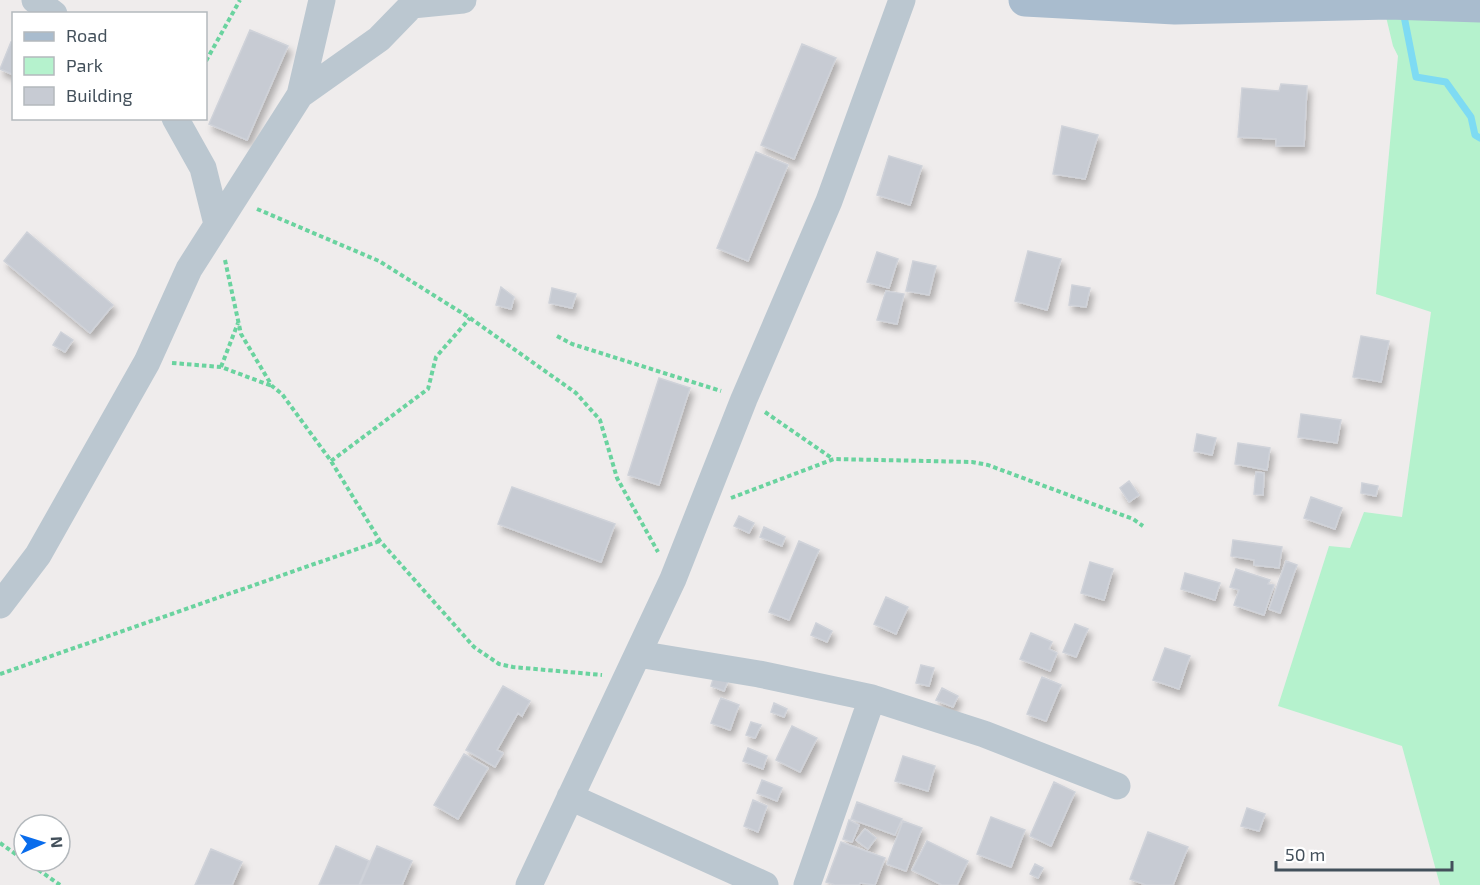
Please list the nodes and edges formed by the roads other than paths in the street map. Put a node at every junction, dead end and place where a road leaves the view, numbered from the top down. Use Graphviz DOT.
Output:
graph roads {
  1 [pos="35,0"];
  2 [pos="322,0"];
  3 [pos="463,0"];
  4 [pos="902,0"];
  5 [pos="1025,0"];
  6 [pos="1480,6"];
  7 [pos="51,12"];
  8 [pos="300,95"];
  9 [pos="176,120"];
  10 [pos="217,224"];
  11 [pos="0,605"];
  12 [pos="632,665"];
  13 [pos="872,698"];
  14 [pos="1117,786"];
  15 [pos="570,797"];
  16 [pos="529,885"];
  17 [pos="765,885"];
  18 [pos="807,885"];
  1 -- 7 [label="street"];
  2 -- 8 [label="street"];
  3 -- 8 [label="street"];
  4 -- 12 [label="street"];
  5 -- 6 [label="main road"];
  8 -- 10 [label="street"];
  9 -- 10 [label="street"];
  10 -- 11 [label="street"];
  12 -- 13 [label="street"];
  12 -- 15 [label="street"];
  13 -- 14 [label="street"];
  13 -- 18 [label="street"];
  15 -- 16 [label="street"];
  15 -- 17 [label="street"];
}
